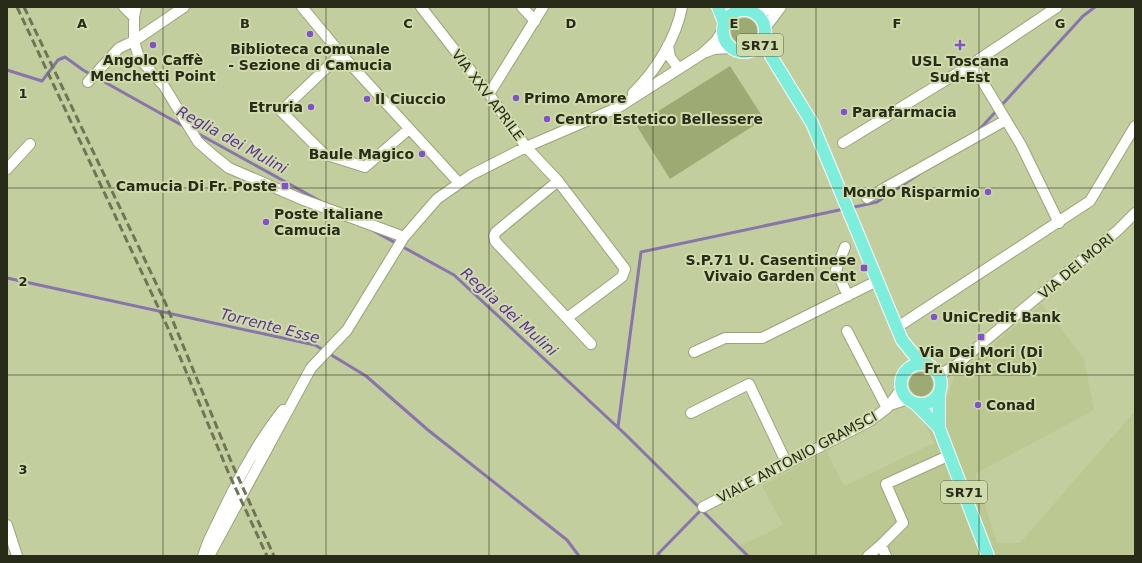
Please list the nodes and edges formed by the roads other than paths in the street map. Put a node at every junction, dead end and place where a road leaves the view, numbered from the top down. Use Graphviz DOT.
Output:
graph roads {
  1 [pos="124,7"];
  2 [pos="184,7"];
  3 [pos="302,7"];
  4 [pos="421,7"];
  5 [pos="522,7"];
  6 [pos="543,7"];
  7 [pos="682,7"];
  8 [pos="718,7"];
  9 [pos="1057,7"];
  10 [pos="735,8"];
  11 [pos="753,11"];
  12 [pos="135,12"];
  13 [pos="535,21"];
  14 [pos="723,26"];
  15 [pos="765,31"];
  16 [pos="134,41"];
  17 [pos="668,45"];
  18 [pos="731,48"];
  19 [pos="750,51"];
  20 [pos="341,54"];
  21 [pos="702,54"];
  22 [pos="972,64"];
  23 [pos="679,69"];
  24 [pos="781,72"];
  25 [pos="88,82"];
  26 [pos="489,94"];
  27 [pos="619,107"];
  28 [pos="1006,120"];
  29 [pos="1135,126"];
  30 [pos="409,129"];
  31 [pos="843,143"];
  32 [pos="30,144"];
  33 [pos="526,147"];
  34 [pos="7,169"];
  35 [pos="558,181"];
  36 [pos="459,183"];
  37 [pos="867,198"];
  38 [pos="1135,213"];
  39 [pos="1059,222"];
  40 [pos="404,237"];
  41 [pos="845,247"];
  42 [pos="877,281"];
  43 [pos="848,296"];
  44 [pos="566,318"];
  45 [pos="896,328"];
  46 [pos="847,331"];
  47 [pos="902,340"];
  48 [pos="591,344"];
  49 [pos="694,352"];
  50 [pos="930,366"];
  51 [pos="939,375"];
  52 [pos="902,383"];
  53 [pos="299,390"];
  54 [pos="939,392"];
  55 [pos="912,401"];
  56 [pos="888,407"];
  57 [pos="691,413"];
  58 [pos="939,428"];
  59 [pos="950,455"];
  60 [pos="787,464"];
  61 [pos="703,506"];
  62 [pos="7,525"];
  63 [pos="881,544"];
  64 [pos="17,556"];
  65 [pos="203,556"];
  66 [pos="209,556"];
  67 [pos="868,556"];
  68 [pos="886,556"];
  69 [pos="988,556"];
  1 -- 12 [label="street"];
  2 -- 16 [label="street"];
  3 -- 20 [label="street"];
  4 -- 26 [label="street, VIA XXV APRILE"];
  5 -- 13 [label="street"];
  6 -- 13 [label="street"];
  7 -- 17 [label="street"];
  8 -- 14 [label="main road, SR71"];
  9 -- 22 [label="street"];
  10 -- 11 [label="main road, SR71"];
  10 -- 14 [label="main road, SR71"];
  11 -- 15 [label="main road, VIALE ANTONIO GRAMSCI / SR71"];
  11 -- 15 [label="street"];
  12 -- 16 [label="street"];
  13 -- 26 [label="street"];
  14 -- 18 [label="main road, SR71"];
  14 -- 21 [label="street"];
  15 -- 19 [label="main road, SR71"];
  15 -- 24 [label="main road, VIALE ANTONIO GRAMSCI / SR71"];
  16 -- 25 [label="street"];
  16 -- 40 [label="street"];
  17 -- 23 [label="street"];
  17 -- 27 [label="street"];
  18 -- 19 [label="main road, VIALE ANTONIO GRAMSCI / SR71"];
  18 -- 21 [label="street"];
  19 -- 24 [label="main road, VIALE ANTONIO GRAMSCI / SR71"];
  20 -- 30 [label="street"];
  20 -- 30 [label="street"];
  21 -- 23 [label="street"];
  22 -- 28 [label="street"];
  22 -- 31 [label="street"];
  23 -- 27 [label="street"];
  24 -- 42 [label="main road, VIALE ANTONIO GRAMSCI / SR71"];
  26 -- 33 [label="street, VIA XXV APRILE"];
  27 -- 33 [label="street"];
  28 -- 37 [label="street"];
  28 -- 39 [label="street"];
  29 -- 39 [label="street"];
  30 -- 36 [label="street"];
  32 -- 34 [label="street"];
  33 -- 35 [label="street, VIA XXV APRILE"];
  33 -- 36 [label="street"];
  35 -- 44 [label="street, VIA XXV APRILE"];
  35 -- 44 [label="street"];
  36 -- 40 [label="street"];
  38 -- 51 [label="street, VIA DEI MORI"];
  39 -- 45 [label="street"];
  40 -- 53 [label="street"];
  41 -- 43 [label="street"];
  42 -- 43 [label="street"];
  42 -- 45 [label="main road, VIALE ANTONIO GRAMSCI / SR71"];
  43 -- 49 [label="street"];
  44 -- 48 [label="street"];
  45 -- 47 [label="main road, VIALE ANTONIO GRAMSCI / SR71"];
  46 -- 56 [label="street"];
  47 -- 50 [label="main road, VIALE ANTONIO GRAMSCI / SR71"];
  47 -- 52 [label="main road, VIALE ANTONIO GRAMSCI / SR71"];
  50 -- 51 [label="main road, VIALE ANTONIO GRAMSCI / SR71"];
  50 -- 52 [label="main road, VIALE ANTONIO GRAMSCI"];
  51 -- 54 [label="main road, SR71"];
  52 -- 55 [label="main road, SR71"];
  52 -- 56 [label="street, VIALE ANTONIO GRAMSCI"];
  53 -- 65 [label="street"];
  53 -- 66 [label="street"];
  54 -- 55 [label="main road, VIALE ANTONIO GRAMSCI"];
  54 -- 58 [label="main road, SR71"];
  55 -- 56 [label="street, VIALE ANTONIO GRAMSCI"];
  55 -- 58 [label="main road, SR71"];
  56 -- 60 [label="street, VIALE ANTONIO GRAMSCI"];
  57 -- 60 [label="street"];
  58 -- 59 [label="main road, SR71"];
  59 -- 63 [label="street"];
  59 -- 69 [label="main road, SR71"];
  60 -- 61 [label="street, VIALE ANTONIO GRAMSCI"];
  62 -- 64 [label="street"];
  63 -- 67 [label="street"];
  63 -- 68 [label="street"];
}
